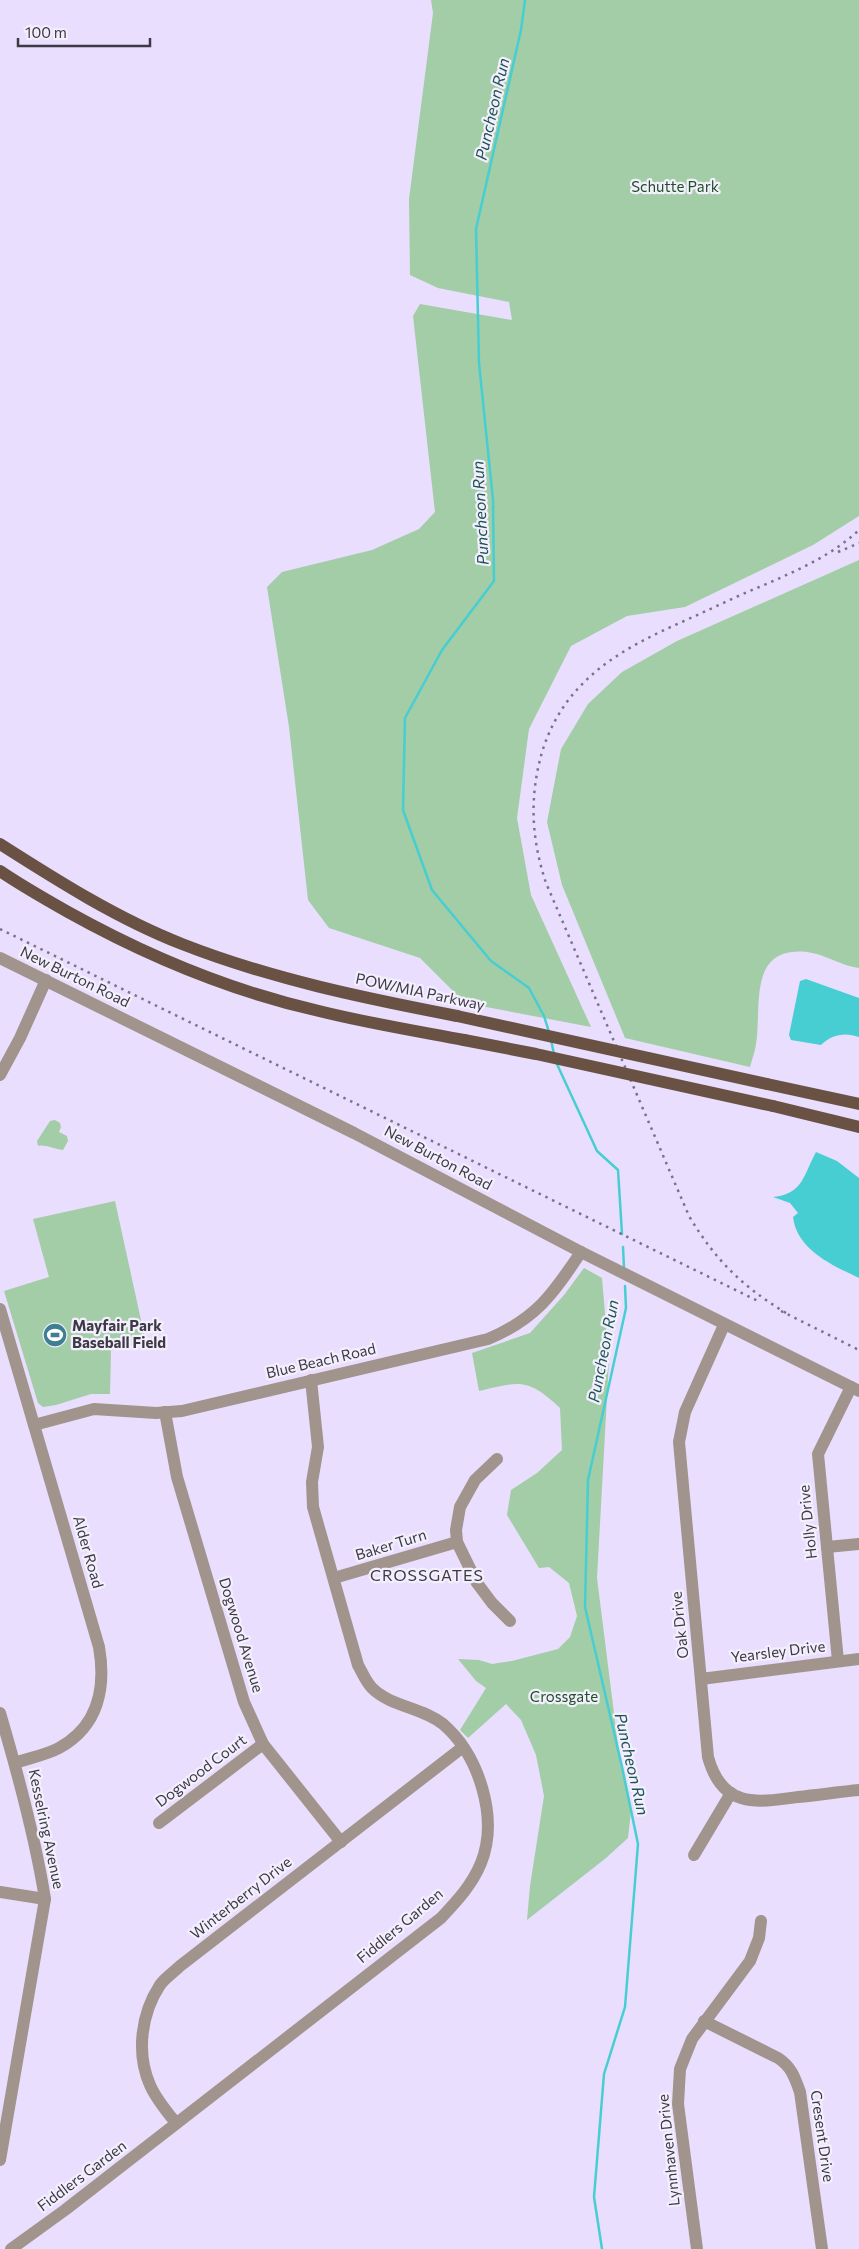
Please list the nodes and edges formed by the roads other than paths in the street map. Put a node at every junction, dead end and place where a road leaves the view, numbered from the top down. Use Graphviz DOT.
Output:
graph roads {
  1 [pos="0,844"];
  2 [pos="0,871"];
  3 [pos="0,958"];
  4 [pos="46,980"];
  5 [pos="4,1061"];
  6 [pos="0,1074"];
  7 [pos="859,1104"];
  8 [pos="859,1127"];
  9 [pos="581,1252"];
  10 [pos="0,1309"];
  11 [pos="724,1325"];
  12 [pos="311,1380"];
  13 [pos="855,1389"];
  14 [pos="165,1412"];
  15 [pos="34,1425"];
  16 [pos="497,1459"];
  17 [pos="457,1542"];
  18 [pos="859,1544"];
  19 [pos="827,1547"];
  20 [pos="334,1578"];
  21 [pos="510,1621"];
  22 [pos="859,1659"];
  23 [pos="838,1661"];
  24 [pos="701,1679"];
  25 [pos="0,1713"];
  26 [pos="263,1744"];
  27 [pos="463,1747"];
  28 [pos="15,1763"];
  29 [pos="859,1790"];
  30 [pos="731,1793"];
  31 [pos="159,1824"];
  32 [pos="341,1842"];
  33 [pos="694,1855"];
  34 [pos="0,1892"];
  35 [pos="45,1899"];
  36 [pos="761,1921"];
  37 [pos="704,2021"];
  38 [pos="176,2123"];
  39 [pos="0,2160"];
  40 [pos="11,2249"];
  41 [pos="697,2249"];
  42 [pos="822,2249"];
  1 -- 7 [label="main road, POW/MIA Parkway, bridge"];
  2 -- 8 [label="main road, bridge"];
  3 -- 4 [label="street, New Burton Road"];
  4 -- 5 [label="street"];
  4 -- 9 [label="street, New Burton Road"];
  5 -- 6 [label="street"];
  9 -- 11 [label="street, New Burton Road"];
  9 -- 12 [label="street, Blue Beach Road"];
  10 -- 15 [label="street, Alder Road"];
  11 -- 13 [label="street, New Burton Road"];
  11 -- 24 [label="street, Oak Drive"];
  12 -- 14 [label="street, Blue Beach Road"];
  12 -- 20 [label="street, Fiddlers Garden"];
  13 -- 19 [label="street, Holly Drive"];
  14 -- 15 [label="street, Blue Beach Road"];
  14 -- 26 [label="street, Dogwood Avenue"];
  15 -- 28 [label="street, Alder Road"];
  16 -- 17 [label="street"];
  17 -- 20 [label="street, Baker Turn"];
  17 -- 21 [label="street"];
  18 -- 19 [label="street"];
  19 -- 23 [label="street, Holly Drive"];
  20 -- 27 [label="street, Fiddlers Garden"];
  22 -- 23 [label="street, Yearsley Drive"];
  23 -- 24 [label="street, Yearsley Drive"];
  24 -- 30 [label="street, Oak Drive"];
  25 -- 28 [label="street, Kesselring Avenue"];
  26 -- 31 [label="street, Dogwood Court"];
  26 -- 32 [label="street, Dogwood Avenue"];
  27 -- 32 [label="street, Winterberry Drive"];
  27 -- 38 [label="street, Fiddlers Garden"];
  28 -- 35 [label="street, Kesselring Avenue"];
  29 -- 30 [label="street, Oak Drive"];
  30 -- 33 [label="street"];
  32 -- 38 [label="street, Winterberry Drive"];
  34 -- 35 [label="street"];
  35 -- 39 [label="street, Kesselring Avenue"];
  36 -- 37 [label="street, Lynnhaven Drive"];
  37 -- 41 [label="street, Lynnhaven Drive"];
  37 -- 42 [label="street, Cresent Drive"];
  38 -- 40 [label="street, Fiddlers Garden"];
}
